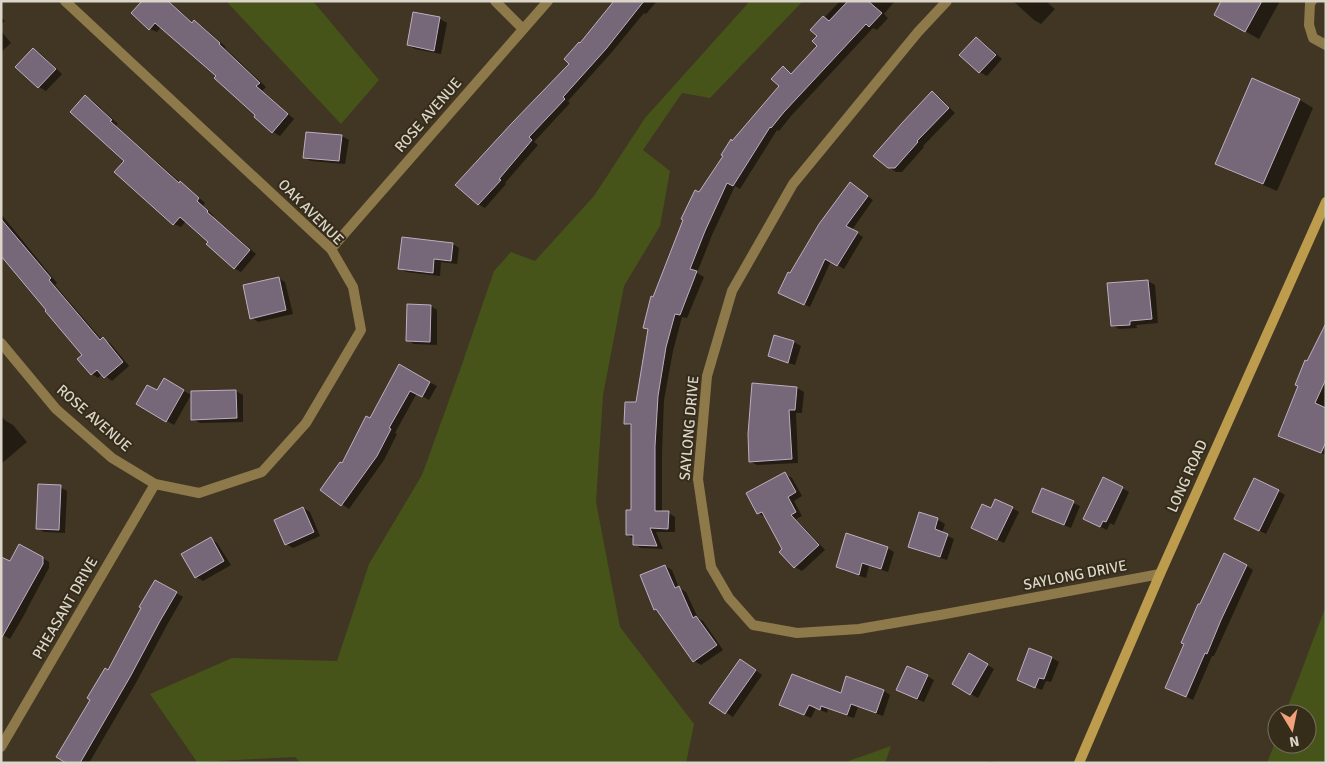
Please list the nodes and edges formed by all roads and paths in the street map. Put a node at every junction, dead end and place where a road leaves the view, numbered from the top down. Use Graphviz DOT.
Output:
graph roads {
  1 [pos="65,1"];
  2 [pos="495,1"];
  3 [pos="548,1"];
  4 [pos="947,1"];
  5 [pos="1312,1"];
  6 [pos="523,29"];
  7 [pos="1326,45"];
  8 [pos="1326,202"];
  9 [pos="331,249"];
  10 [pos="1,343"];
  11 [pos="155,484"];
  12 [pos="1160,574"];
  13 [pos="1,747"];
  14 [pos="1079,763"];
  1 -- 9 [label="street, OAK AVENUE"];
  2 -- 6 [label="street"];
  3 -- 6 [label="street, ROSE AVENUE"];
  4 -- 12 [label="street, SAYLONG DRIVE"];
  5 -- 7 [label="street"];
  6 -- 9 [label="street, ROSE AVENUE"];
  8 -- 12 [label="street, LONG ROAD"];
  9 -- 11 [label="street, OAK AVENUE"];
  10 -- 11 [label="street, ROSE AVENUE"];
  11 -- 13 [label="street, PHEASANT DRIVE"];
  12 -- 14 [label="street, LONG ROAD"];
}
